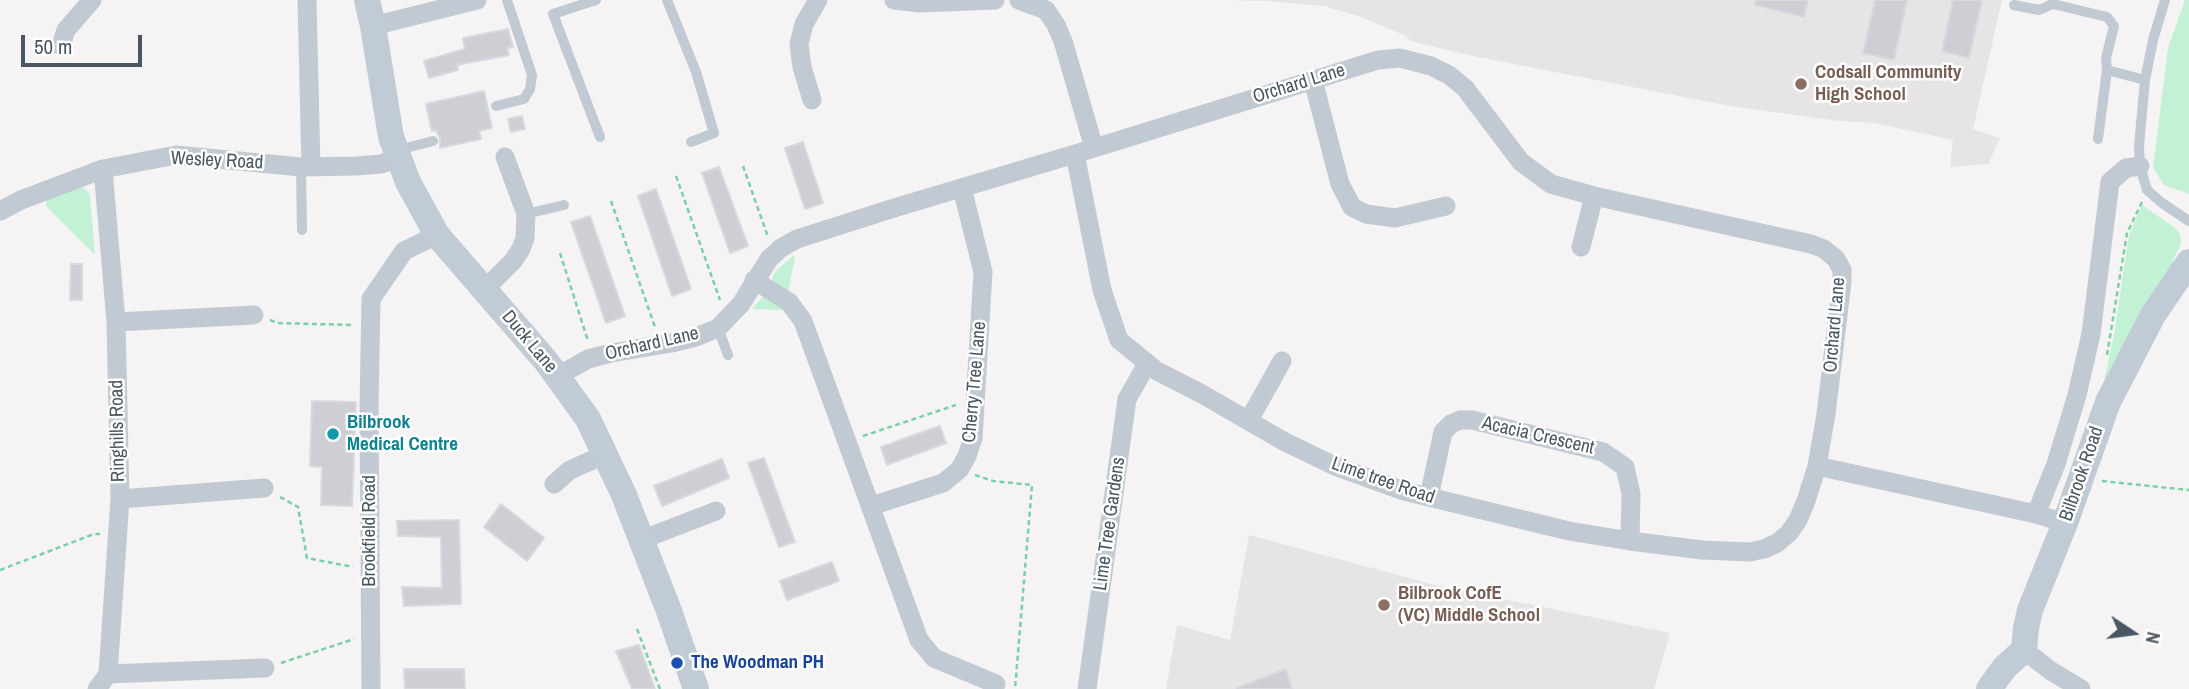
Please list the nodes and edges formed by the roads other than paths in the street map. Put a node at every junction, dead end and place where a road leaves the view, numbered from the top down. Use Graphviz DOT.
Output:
graph roads {
  1 [pos="92,0"];
  2 [pos="307,0"];
  3 [pos="367,0"];
  4 [pos="477,0"];
  5 [pos="506,0"];
  6 [pos="596,0"];
  7 [pos="667,0"];
  8 [pos="818,0"];
  9 [pos="894,0"];
  10 [pos="995,0"];
  11 [pos="1019,0"];
  12 [pos="2165,0"];
  13 [pos="920,2"];
  14 [pos="1050,5"];
  15 [pos="2014,5"];
  16 [pos="373,26"];
  17 [pos="61,46"];
  18 [pos="2107,70"];
  19 [pos="1313,80"];
  20 [pos="2145,80"];
  21 [pos="812,100"];
  22 [pos="496,106"];
  23 [pos="600,137"];
  24 [pos="2098,139"];
  25 [pos="433,142"];
  26 [pos="691,142"];
  27 [pos="1094,148"];
  28 [pos="397,153"];
  29 [pos="1075,154"];
  30 [pos="505,157"];
  31 [pos="2140,166"];
  32 [pos="306,167"];
  33 [pos="103,169"];
  34 [pos="962,188"];
  35 [pos="1594,196"];
  36 [pos="564,205"];
  37 [pos="1446,206"];
  38 [pos="0,211"];
  39 [pos="526,214"];
  40 [pos="2189,221"];
  41 [pos="302,230"];
  42 [pos="437,235"];
  43 [pos="1581,247"];
  44 [pos="2189,262"];
  45 [pos="754,279"];
  46 [pos="484,290"];
  47 [pos="254,315"];
  48 [pos="721,318"];
  49 [pos="116,322"];
  50 [pos="728,355"];
  51 [pos="1282,361"];
  52 [pos="1147,364"];
  53 [pos="558,376"];
  54 [pos="1249,421"];
  55 [pos="606,454"];
  56 [pos="1817,466"];
  57 [pos="554,484"];
  58 [pos="264,488"];
  59 [pos="1429,498"];
  60 [pos="120,499"];
  61 [pos="871,506"];
  62 [pos="716,511"];
  63 [pos="2036,514"];
  64 [pos="2065,523"];
  65 [pos="641,540"];
  66 [pos="1630,541"];
  67 [pos="2024,650"];
  68 [pos="265,668"];
  69 [pos="102,681"];
  70 [pos="1005,686"];
  71 [pos="371,689"];
  72 [pos="696,689"];
  73 [pos="1087,689"];
  74 [pos="1989,689"];
  75 [pos="2081,689"];
  1 -- 17 [label="street"];
  2 -- 32 [label="street"];
  3 -- 16 [label="street, Duck Lane"];
  4 -- 16 [label="street"];
  5 -- 22 [label="lane"];
  6 -- 23 [label="lane"];
  7 -- 26 [label="lane"];
  8 -- 21 [label="street"];
  9 -- 13 [label="street"];
  10 -- 13 [label="street"];
  11 -- 14 [label="street"];
  12 -- 20 [label="lane"];
  14 -- 27 [label="street"];
  15 -- 18 [label="lane"];
  16 -- 28 [label="street, Duck Lane"];
  18 -- 20 [label="lane"];
  18 -- 24 [label="lane"];
  19 -- 27 [label="street, Orchard Lane"];
  19 -- 35 [label="street, Orchard Lane"];
  19 -- 37 [label="street"];
  20 -- 31 [label="lane"];
  25 -- 28 [label="lane"];
  27 -- 29 [label="street, Orchard Lane"];
  28 -- 32 [label="street, Wesley Road"];
  28 -- 42 [label="street, Duck Lane"];
  29 -- 34 [label="street, Orchard Lane"];
  29 -- 52 [label="street, Lime tree Road"];
  30 -- 39 [label="street"];
  31 -- 40 [label="lane"];
  31 -- 63 [label="street, Bilbrook Road"];
  32 -- 33 [label="street, Wesley Road"];
  32 -- 41 [label="lane"];
  33 -- 38 [label="street, Wesley Road"];
  33 -- 49 [label="street, Ringhills Road"];
  34 -- 45 [label="street, Orchard Lane"];
  34 -- 61 [label="street, Cherry Tree Lane"];
  35 -- 43 [label="street"];
  35 -- 56 [label="street, Orchard Lane"];
  36 -- 39 [label="lane"];
  39 -- 46 [label="street"];
  42 -- 46 [label="street, Duck Lane"];
  42 -- 71 [label="street, Brookfield Road"];
  44 -- 64 [label="street, Bilbrook Road"];
  45 -- 48 [label="street, Orchard Lane"];
  45 -- 61 [label="street"];
  46 -- 53 [label="street, Duck Lane"];
  47 -- 49 [label="street"];
  48 -- 50 [label="lane"];
  48 -- 53 [label="street, Orchard Lane"];
  49 -- 60 [label="street, Ringhills Road"];
  51 -- 54 [label="street"];
  52 -- 54 [label="street, Lime tree Road"];
  52 -- 73 [label="street, Lime Tree Gardens"];
  53 -- 55 [label="street, Duck Lane"];
  54 -- 59 [label="street, Lime tree Road"];
  55 -- 57 [label="street"];
  55 -- 65 [label="street, Duck Lane"];
  56 -- 63 [label="street"];
  56 -- 66 [label="street, Lime tree Road"];
  58 -- 60 [label="street"];
  59 -- 66 [label="street, Lime tree Road"];
  59 -- 66 [label="street, Acacia Crescent"];
  60 -- 69 [label="street, Ringhills Road"];
  61 -- 70 [label="street"];
  62 -- 65 [label="street"];
  63 -- 64 [label="street"];
  64 -- 67 [label="street, Bilbrook Road"];
  65 -- 72 [label="street, Duck Lane"];
  67 -- 74 [label="street"];
  67 -- 75 [label="street"];
  68 -- 69 [label="street"];
}
